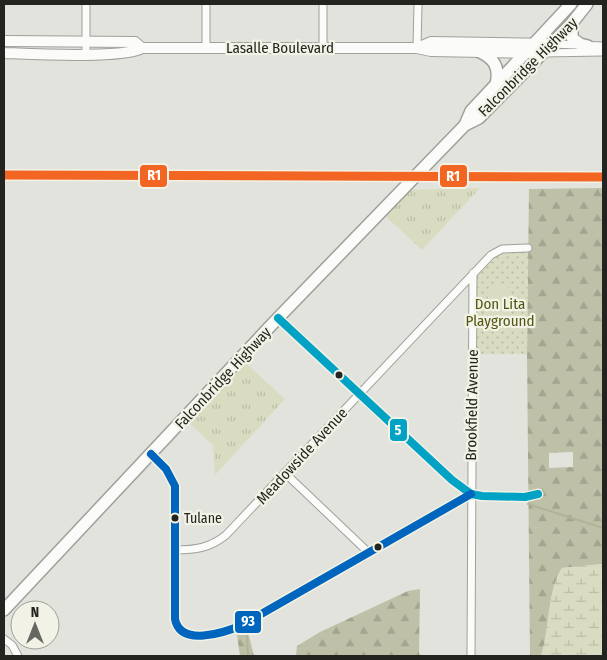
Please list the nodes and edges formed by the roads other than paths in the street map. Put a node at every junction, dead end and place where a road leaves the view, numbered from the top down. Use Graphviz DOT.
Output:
graph roads {
  1 [pos="86,4"];
  2 [pos="206,4"];
  3 [pos="323,4"];
  4 [pos="418,4"];
  5 [pos="571,4"];
  6 [pos="587,4"];
  7 [pos="572,23"];
  8 [pos="4,40"];
  9 [pos="86,41"];
  10 [pos="534,43"];
  11 [pos="551,44"];
  12 [pos="588,46"];
  13 [pos="603,46"];
  14 [pos="206,47"];
  15 [pos="142,48"];
  16 [pos="323,48"];
  17 [pos="417,48"];
  18 [pos="478,52"];
  19 [pos="526,52"];
  20 [pos="603,52"];
  21 [pos="4,53"];
  22 [pos="86,53"];
  23 [pos="542,53"];
  24 [pos="496,84"];
  25 [pos="465,125"];
  26 [pos="528,248"];
  27 [pos="474,273"];
  28 [pos="278,318"];
  29 [pos="359,394"];
  30 [pos="151,454"];
  31 [pos="286,474"];
  32 [pos="471,494"];
  33 [pos="538,494"];
  34 [pos="175,550"];
  35 [pos="368,552"];
  36 [pos="4,610"];
  37 [pos="4,639"];
  38 [pos="18,656"];
  39 [pos="470,656"];
  1 -- 9 [label="street"];
  2 -- 14 [label="street"];
  3 -- 16 [label="street"];
  4 -- 17 [label="street"];
  5 -- 10 [label="main road, Falconbridge Highway"];
  6 -- 7 [label="main road, Falconbridge Highway"];
  7 -- 11 [label="main road, Falconbridge Highway"];
  7 -- 12 [label="main road"];
  8 -- 9 [label="main road, Lasalle Boulevard"];
  9 -- 15 [label="main road, Lasalle Boulevard"];
  9 -- 22 [label="street"];
  10 -- 11 [label="main road, Lasalle Boulevard"];
  10 -- 17 [label="main road, Lasalle Boulevard"];
  10 -- 19 [label="main road, Falconbridge Highway"];
  11 -- 12 [label="street, Lasalle Boulevard"];
  11 -- 23 [label="main road, Falconbridge Highway"];
  12 -- 13 [label="street, Lasalle Boulevard"];
  14 -- 15 [label="main road, Lasalle Boulevard"];
  14 -- 16 [label="main road, Lasalle Boulevard"];
  15 -- 22 [label="main road, Lasalle Boulevard"];
  16 -- 17 [label="main road, Lasalle Boulevard"];
  17 -- 18 [label="main road, Lasalle Boulevard"];
  18 -- 19 [label="main road, Lasalle Boulevard"];
  18 -- 24 [label="main road"];
  19 -- 23 [label="main road, Lasalle Boulevard"];
  19 -- 24 [label="main road, Falconbridge Highway"];
  20 -- 23 [label="street, Lasalle Boulevard"];
  21 -- 22 [label="main road, Lasalle Boulevard"];
  23 -- 25 [label="main road, Falconbridge Highway"];
  24 -- 25 [label="main road, Falconbridge Highway"];
  25 -- 28 [label="main road, Falconbridge Highway"];
  26 -- 27 [label="street, Meadowside Avenue"];
  27 -- 29 [label="street, Meadowside Avenue"];
  27 -- 32 [label="street, Brookfield Avenue"];
  28 -- 29 [label="street"];
  28 -- 30 [label="main road, Falconbridge Highway"];
  29 -- 31 [label="street, Meadowside Avenue"];
  29 -- 32 [label="street"];
  30 -- 34 [label="street"];
  30 -- 36 [label="main road, Falconbridge Highway"];
  31 -- 34 [label="street, Meadowside Avenue"];
  31 -- 35 [label="street"];
  32 -- 33 [label="street"];
  32 -- 35 [label="street"];
  32 -- 39 [label="street, Brookfield Avenue"];
  34 -- 35 [label="street"];
  37 -- 38 [label="street"];
}
